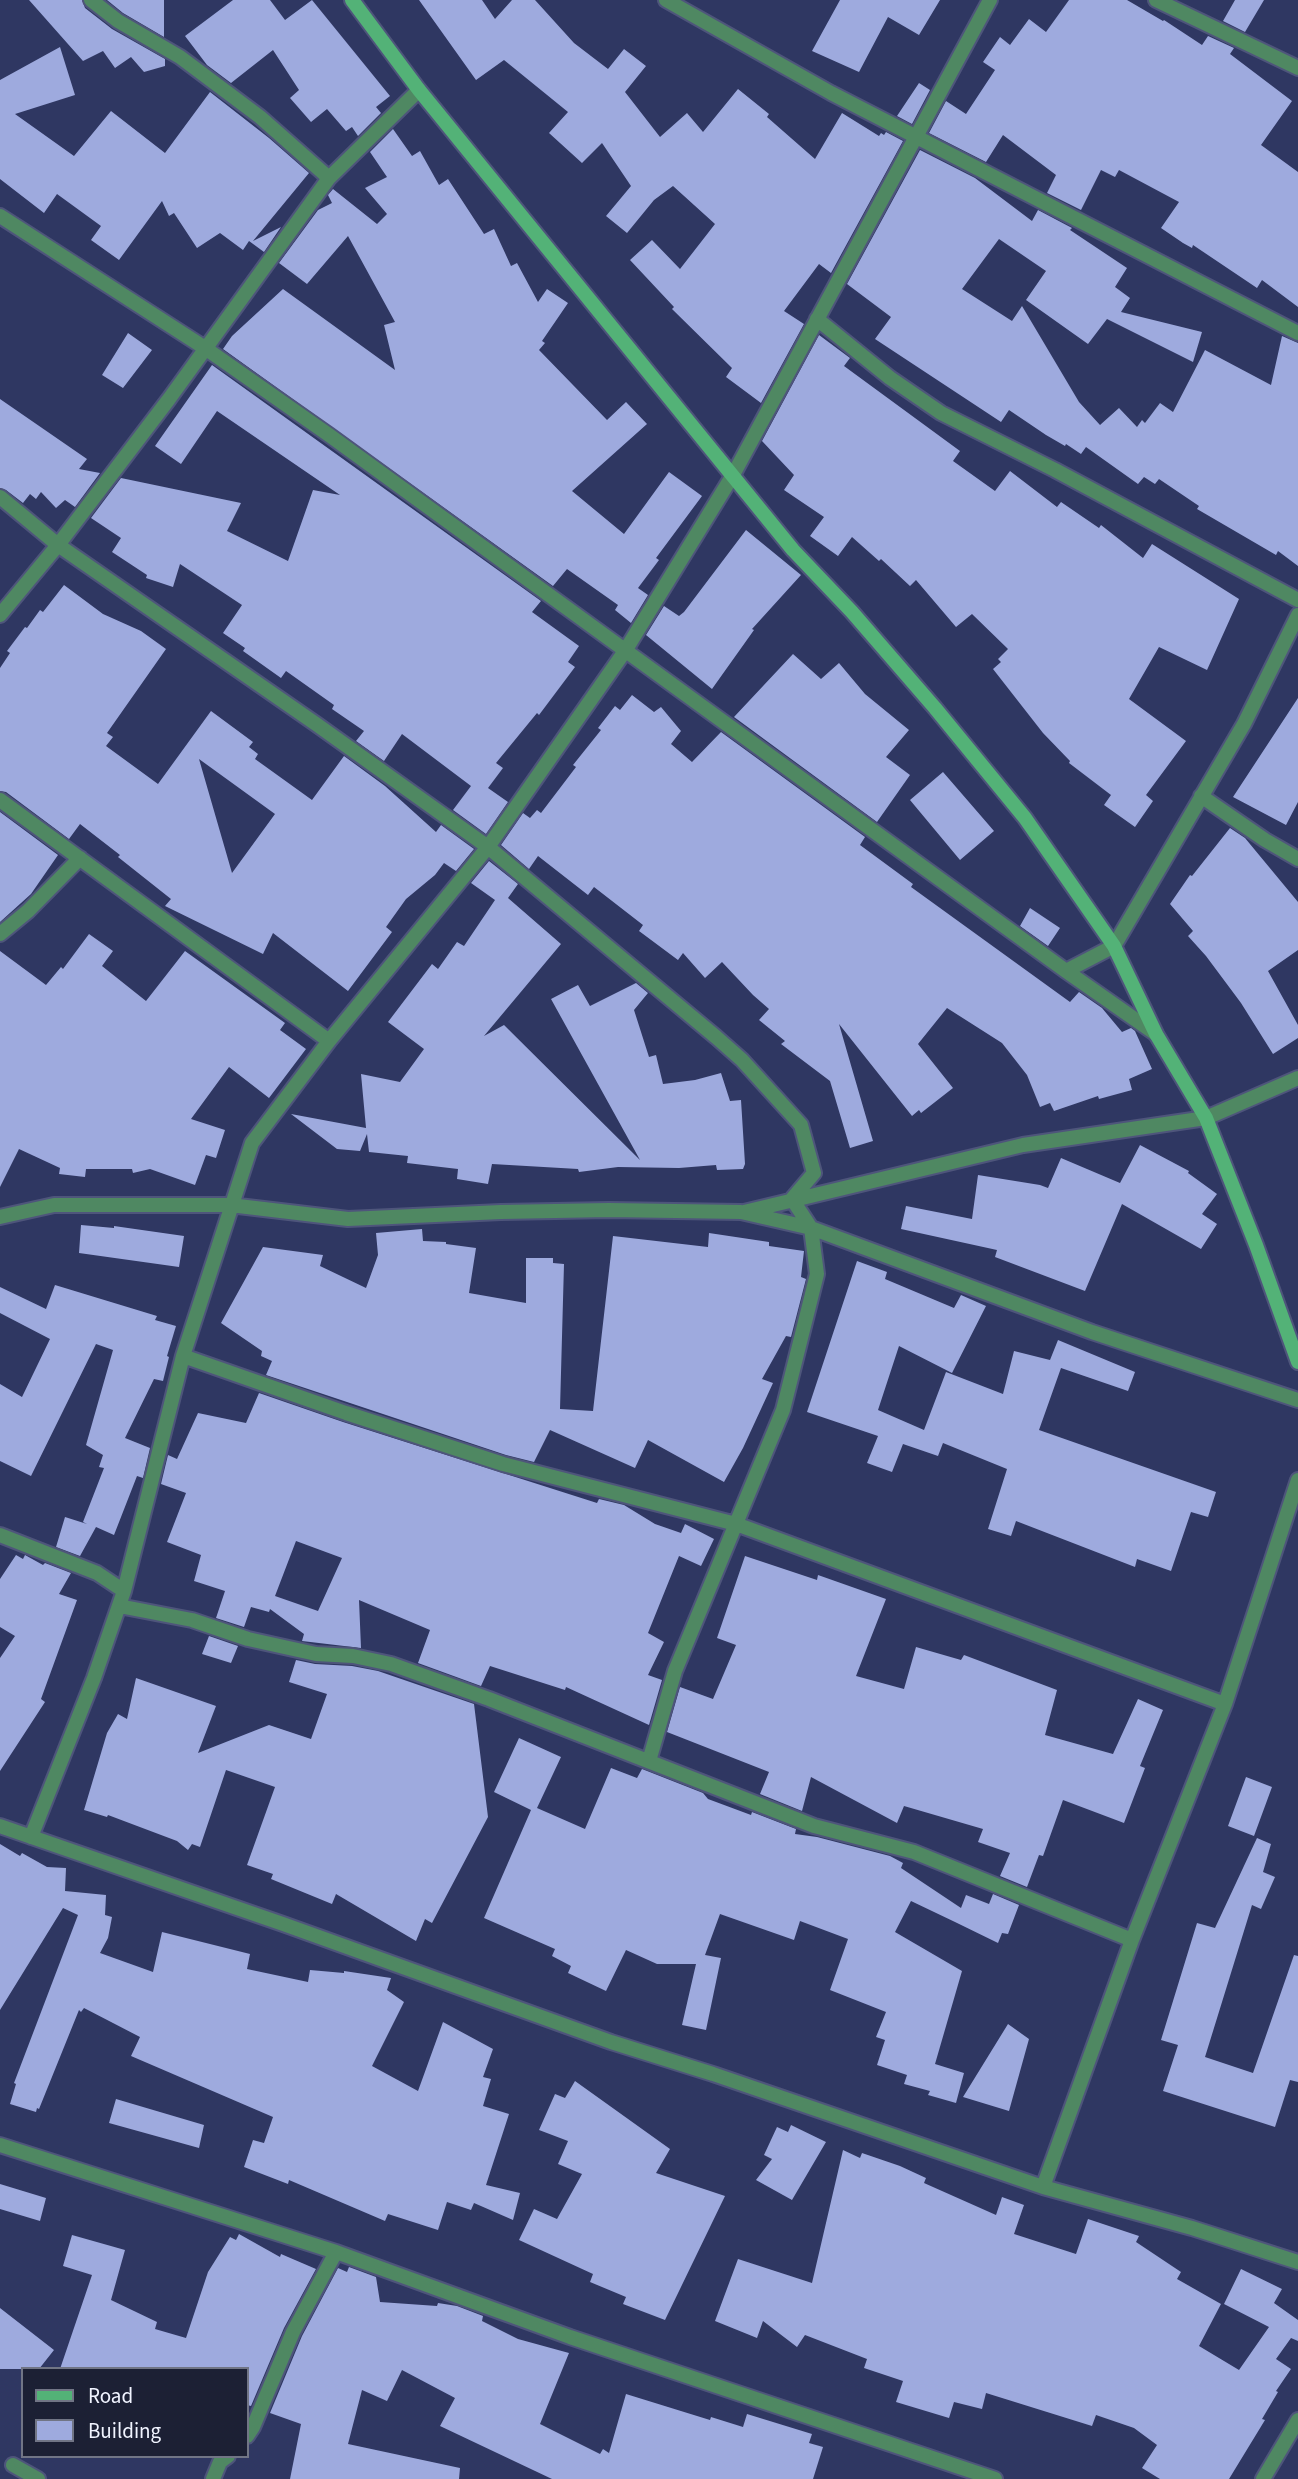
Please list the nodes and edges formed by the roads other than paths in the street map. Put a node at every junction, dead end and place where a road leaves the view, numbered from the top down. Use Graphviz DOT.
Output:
graph roads {
  1 [pos="91,0"];
  2 [pos="352,0"];
  3 [pos="666,0"];
  4 [pos="990,0"];
  5 [pos="1156,0"];
  6 [pos="1298,68"];
  7 [pos="419,90"];
  8 [pos="917,135"];
  9 [pos="330,178"];
  10 [pos="0,216"];
  11 [pos="817,319"];
  12 [pos="1298,333"];
  13 [pos="205,348"];
  14 [pos="733,475"];
  15 [pos="0,497"];
  16 [pos="58,545"];
  17 [pos="1298,600"];
  18 [pos="0,615"];
  19 [pos="1298,615"];
  20 [pos="625,651"];
  21 [pos="1201,796"];
  22 [pos="0,800"];
  23 [pos="488,847"];
  24 [pos="80,858"];
  25 [pos="1298,859"];
  26 [pos="0,934"];
  27 [pos="1114,946"];
  28 [pos="1066,971"];
  29 [pos="1156,1034"];
  30 [pos="330,1041"];
  31 [pos="1298,1078"];
  32 [pos="1206,1118"];
  33 [pos="792,1199"];
  34 [pos="230,1205"];
  35 [pos="741,1212"];
  36 [pos="0,1217"];
  37 [pos="811,1228"];
  38 [pos="183,1356"];
  39 [pos="1298,1362"];
  40 [pos="1298,1400"];
  41 [pos="1298,1480"];
  42 [pos="736,1524"];
  43 [pos="0,1535"];
  44 [pos="124,1591"];
  45 [pos="119,1606"];
  46 [pos="1225,1704"];
  47 [pos="649,1761"];
  48 [pos="0,1826"];
  49 [pos="31,1837"];
  50 [pos="1132,1940"];
  51 [pos="0,2145"];
  52 [pos="1043,2187"];
  53 [pos="336,2252"];
  54 [pos="1298,2262"];
  55 [pos="1298,2420"];
  56 [pos="248,2434"];
  57 [pos="225,2458"];
  58 [pos="13,2465"];
  59 [pos="38,2479"];
  60 [pos="213,2479"];
  61 [pos="995,2479"];
  62 [pos="1263,2479"];
  1 -- 9 [label="street"];
  2 -- 7 [label="street"];
  3 -- 8 [label="street"];
  4 -- 8 [label="street"];
  5 -- 6 [label="street"];
  7 -- 9 [label="street"];
  7 -- 14 [label="street"];
  8 -- 11 [label="street"];
  8 -- 12 [label="street"];
  9 -- 13 [label="street"];
  10 -- 13 [label="street"];
  11 -- 14 [label="street"];
  11 -- 17 [label="street"];
  13 -- 16 [label="street"];
  13 -- 20 [label="street"];
  14 -- 20 [label="street"];
  14 -- 27 [label="street"];
  15 -- 16 [label="street"];
  16 -- 18 [label="street"];
  16 -- 23 [label="street"];
  19 -- 21 [label="street"];
  20 -- 23 [label="street"];
  20 -- 28 [label="street"];
  21 -- 25 [label="street"];
  21 -- 27 [label="street"];
  22 -- 24 [label="street"];
  23 -- 30 [label="street"];
  23 -- 33 [label="street"];
  24 -- 26 [label="street"];
  24 -- 30 [label="street"];
  27 -- 28 [label="street"];
  27 -- 29 [label="street"];
  28 -- 29 [label="street"];
  29 -- 32 [label="street"];
  30 -- 34 [label="street"];
  31 -- 32 [label="street"];
  32 -- 33 [label="street"];
  32 -- 39 [label="street"];
  33 -- 35 [label="street"];
  33 -- 37 [label="street"];
  34 -- 35 [label="street"];
  34 -- 36 [label="street"];
  34 -- 38 [label="street"];
  35 -- 37 [label="street"];
  37 -- 40 [label="street"];
  37 -- 42 [label="street"];
  38 -- 42 [label="street"];
  38 -- 44 [label="street"];
  41 -- 46 [label="street"];
  42 -- 46 [label="street"];
  42 -- 47 [label="street"];
  43 -- 44 [label="street"];
  44 -- 45 [label="street"];
  45 -- 47 [label="street"];
  45 -- 49 [label="street"];
  46 -- 50 [label="street"];
  47 -- 50 [label="street"];
  48 -- 49 [label="street"];
  49 -- 52 [label="street"];
  50 -- 52 [label="street"];
  51 -- 53 [label="street"];
  52 -- 54 [label="street"];
  53 -- 56 [label="street"];
  53 -- 61 [label="street"];
  55 -- 62 [label="street"];
  57 -- 60 [label="street"];
  58 -- 59 [label="street"];
}
